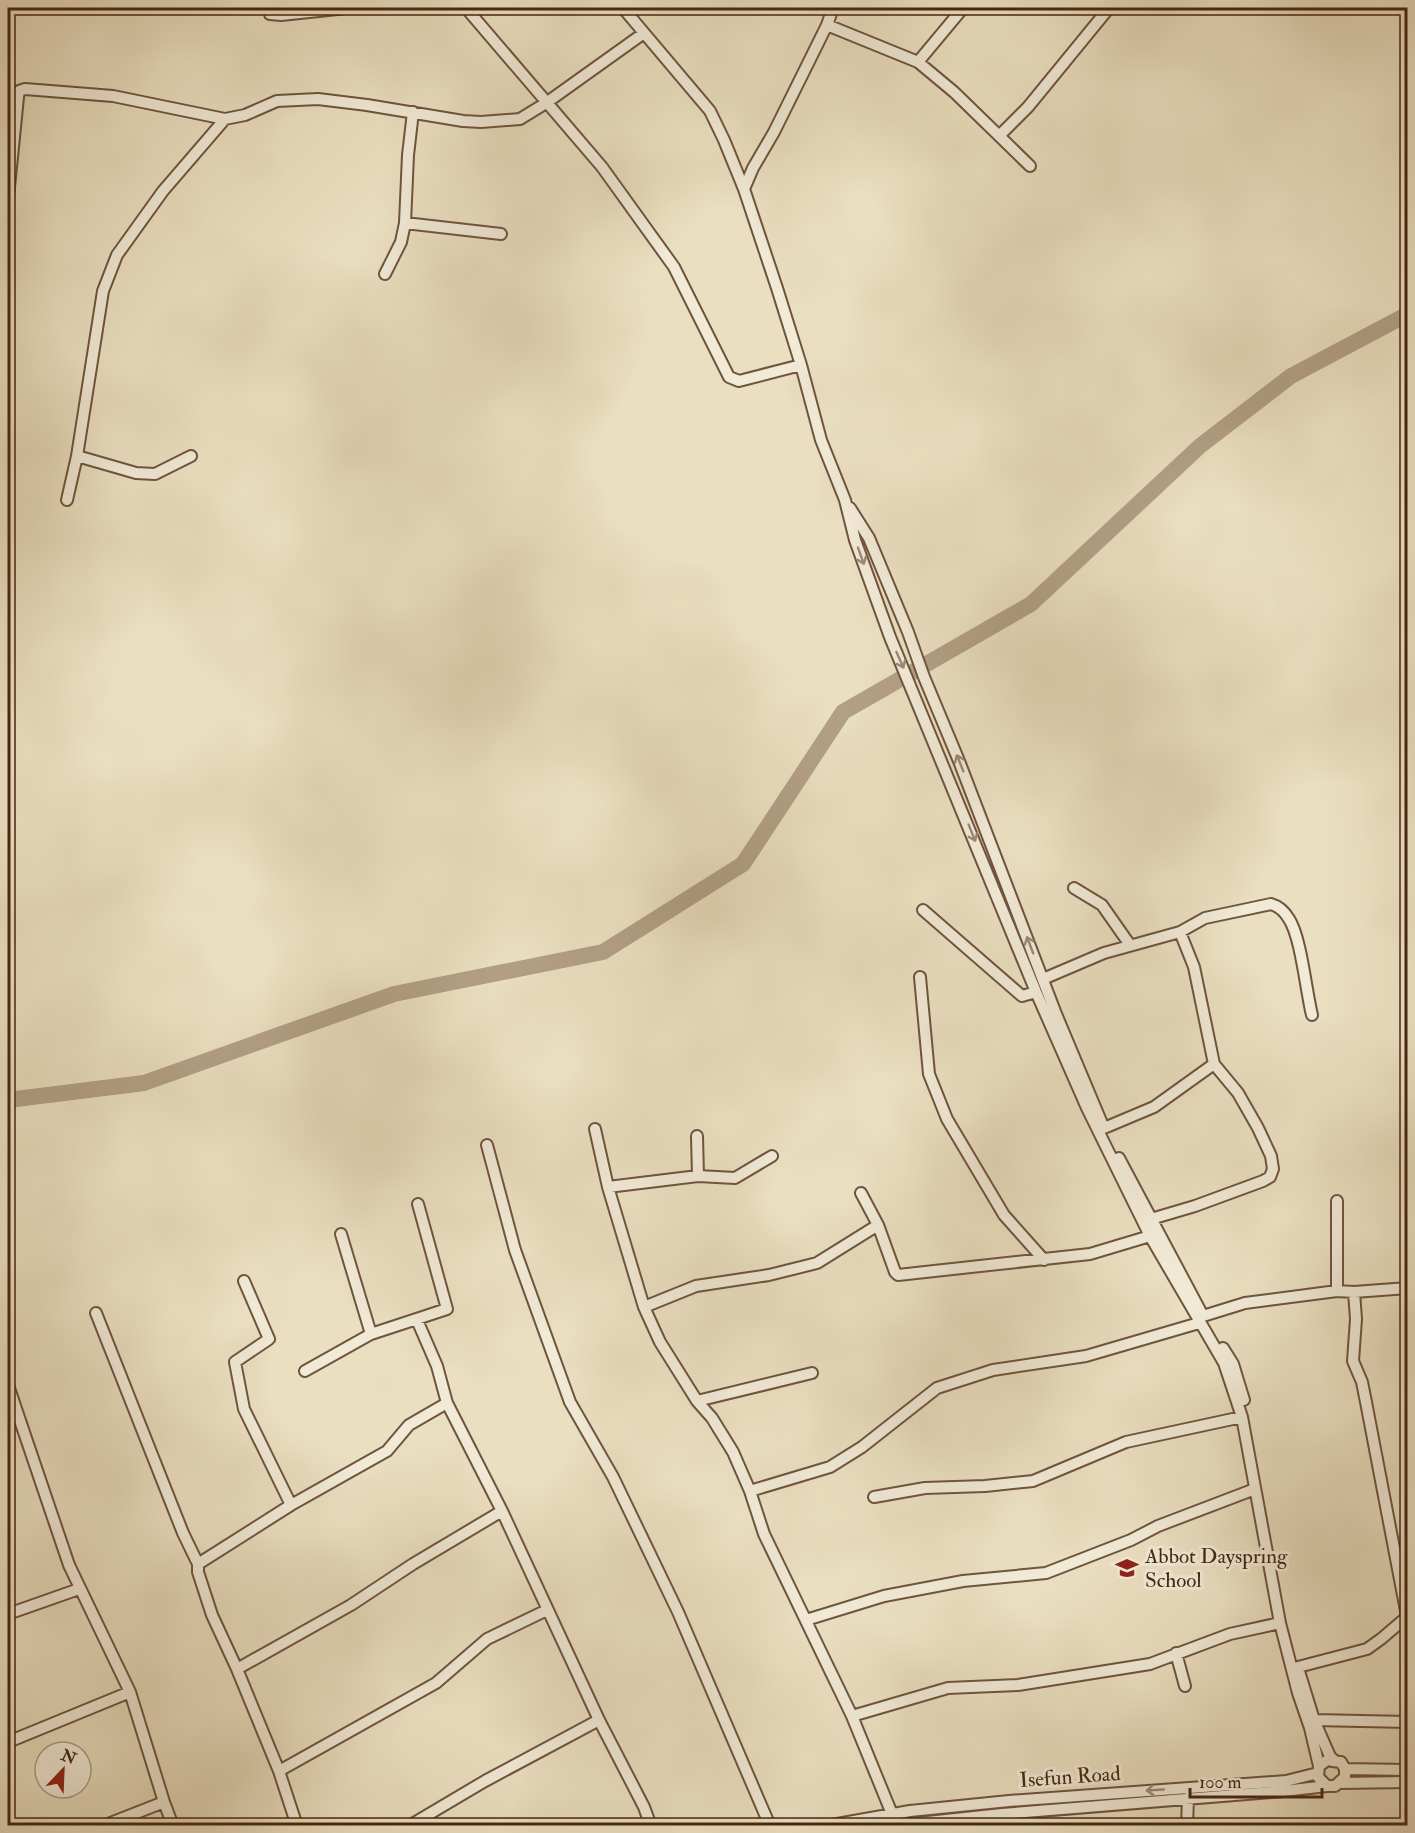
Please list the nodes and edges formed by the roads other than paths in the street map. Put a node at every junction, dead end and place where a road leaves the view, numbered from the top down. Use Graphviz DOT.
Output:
graph roads {
  1 [pos="269,8"];
  2 [pos="347,8"];
  3 [pos="466,8"];
  4 [pos="622,8"];
  5 [pos="833,8"];
  6 [pos="963,8"];
  7 [pos="1109,8"];
  8 [pos="827,25"];
  9 [pos="644,33"];
  10 [pos="918,62"];
  11 [pos="546,104"];
  12 [pos="414,112"];
  13 [pos="225,119"];
  14 [pos="1000,135"];
  15 [pos="1030,166"];
  16 [pos="744,189"];
  17 [pos="8,196"];
  18 [pos="405,223"];
  19 [pos="501,234"];
  20 [pos="385,274"];
  21 [pos="801,365"];
  22 [pos="76,456"];
  23 [pos="191,456"];
  24 [pos="67,500"];
  25 [pos="845,500"];
  26 [pos="1074,888"];
  27 [pos="923,910"];
  28 [pos="1179,932"];
  29 [pos="1130,945"];
  30 [pos="920,977"];
  31 [pos="1043,979"];
  32 [pos="1036,992"];
  33 [pos="1312,1015"];
  34 [pos="1214,1064"];
  35 [pos="1104,1128"];
  36 [pos="595,1129"];
  37 [pos="697,1136"];
  38 [pos="487,1145"];
  39 [pos="772,1156"];
  40 [pos="698,1176"];
  41 [pos="608,1187"];
  42 [pos="861,1193"];
  43 [pos="1337,1201"];
  44 [pos="418,1204"];
  45 [pos="1151,1219"];
  46 [pos="878,1225"];
  47 [pos="341,1234"];
  48 [pos="1150,1236"];
  49 [pos="1044,1260"];
  50 [pos="244,1281"];
  51 [pos="1407,1288"];
  52 [pos="1337,1291"];
  53 [pos="1354,1292"];
  54 [pos="644,1307"];
  55 [pos="96,1313"];
  56 [pos="1201,1319"];
  57 [pos="417,1320"];
  58 [pos="371,1334"];
  59 [pos="305,1371"];
  60 [pos="812,1372"];
  61 [pos="8,1385"];
  62 [pos="696,1401"];
  63 [pos="447,1403"];
  64 [pos="1242,1417"];
  65 [pos="1255,1489"];
  66 [pos="750,1491"];
  67 [pos="874,1497"];
  68 [pos="291,1505"];
  69 [pos="502,1511"];
  70 [pos="198,1564"];
  71 [pos="80,1589"];
  72 [pos="547,1610"];
  73 [pos="8,1614"];
  74 [pos="1407,1616"];
  75 [pos="806,1620"];
  76 [pos="1280,1623"];
  77 [pos="1176,1653"];
  78 [pos="1298,1667"];
  79 [pos="237,1669"];
  80 [pos="1185,1686"];
  81 [pos="130,1692"];
  82 [pos="852,1716"];
  83 [pos="599,1720"];
  84 [pos="1314,1720"];
  85 [pos="1407,1722"];
  86 [pos="8,1742"];
  87 [pos="1332,1761"];
  88 [pos="1345,1769"];
  89 [pos="1318,1770"];
  90 [pos="1407,1770"];
  91 [pos="279,1772"];
  92 [pos="1407,1782"];
  93 [pos="1340,1783"];
  94 [pos="1327,1786"];
  95 [pos="1188,1798"];
  96 [pos="164,1802"];
  97 [pos="892,1821"];
  98 [pos="950,1822"];
  99 [pos="103,1826"];
  100 [pos="173,1826"];
  101 [pos="297,1826"];
  102 [pos="409,1826"];
  103 [pos="651,1826"];
  104 [pos="770,1826"];
  105 [pos="826,1826"];
  106 [pos="1187,1826"];
  1 -- 2 [label="street"];
  3 -- 11 [label="street"];
  4 -- 9 [label="street"];
  5 -- 8 [label="street"];
  6 -- 10 [label="street"];
  7 -- 14 [label="street"];
  8 -- 10 [label="street"];
  8 -- 16 [label="street"];
  9 -- 11 [label="street"];
  9 -- 16 [label="street"];
  10 -- 14 [label="street"];
  11 -- 12 [label="street"];
  11 -- 21 [label="street"];
  12 -- 13 [label="street"];
  12 -- 18 [label="street"];
  13 -- 17 [label="street"];
  13 -- 22 [label="street"];
  14 -- 15 [label="street"];
  16 -- 21 [label="street"];
  18 -- 19 [label="street"];
  18 -- 20 [label="street"];
  21 -- 25 [label="street"];
  22 -- 23 [label="street"];
  22 -- 24 [label="street"];
  31 -- 25 [label="street, one-way"];
  25 -- 32 [label="street, one-way"];
  26 -- 29 [label="street"];
  27 -- 32 [label="street"];
  28 -- 29 [label="street"];
  28 -- 33 [label="street"];
  28 -- 34 [label="street"];
  29 -- 31 [label="street"];
  30 -- 49 [label="street"];
  31 -- 35 [label="street"];
  32 -- 48 [label="street"];
  34 -- 35 [label="street"];
  34 -- 45 [label="street"];
  35 -- 45 [label="street"];
  36 -- 41 [label="street"];
  37 -- 40 [label="street"];
  38 -- 104 [label="street"];
  39 -- 40 [label="street"];
  40 -- 41 [label="street"];
  41 -- 54 [label="street"];
  42 -- 46 [label="street"];
  43 -- 52 [label="street"];
  44 -- 57 [label="street"];
  45 -- 56 [label="street"];
  46 -- 49 [label="street"];
  46 -- 54 [label="street"];
  47 -- 58 [label="street"];
  48 -- 49 [label="street"];
  48 -- 56 [label="street"];
  50 -- 68 [label="street"];
  51 -- 53 [label="street"];
  52 -- 53 [label="street"];
  52 -- 56 [label="street"];
  53 -- 74 [label="street"];
  54 -- 62 [label="street"];
  55 -- 70 [label="street"];
  56 -- 64 [label="street"];
  56 -- 66 [label="street"];
  56 -- 78 [label="street"];
  57 -- 58 [label="street"];
  57 -- 63 [label="street"];
  58 -- 59 [label="street"];
  60 -- 62 [label="street"];
  61 -- 71 [label="street"];
  62 -- 66 [label="street"];
  63 -- 68 [label="street"];
  63 -- 69 [label="street"];
  64 -- 65 [label="street"];
  64 -- 67 [label="street"];
  65 -- 75 [label="street"];
  65 -- 76 [label="street"];
  66 -- 75 [label="street"];
  68 -- 70 [label="street"];
  69 -- 72 [label="street"];
  69 -- 79 [label="street"];
  70 -- 79 [label="street"];
  71 -- 73 [label="street"];
  71 -- 81 [label="street"];
  72 -- 83 [label="street"];
  72 -- 91 [label="street"];
  74 -- 78 [label="street"];
  75 -- 82 [label="street"];
  76 -- 77 [label="street"];
  76 -- 89 [label="street"];
  77 -- 80 [label="street"];
  77 -- 82 [label="street"];
  78 -- 84 [label="street"];
  79 -- 91 [label="street"];
  81 -- 86 [label="street"];
  81 -- 96 [label="street"];
  82 -- 97 [label="street"];
  83 -- 102 [label="street"];
  83 -- 103 [label="street"];
  84 -- 85 [label="street"];
  84 -- 87 [label="street"];
  87 -- 88 [label="street"];
  87 -- 89 [label="street, Isefun Road"];
  88 -- 90 [label="street"];
  88 -- 93 [label="street"];
  89 -- 94 [label="street"];
  89 -- 97 [label="street, Isefun Road, one-way"];
  91 -- 101 [label="street"];
  92 -- 93 [label="street, Isefun Road"];
  93 -- 94 [label="street, Isefun Road"];
  94 -- 95 [label="street, Isefun Road"];
  95 -- 98 [label="street, Isefun Road"];
  95 -- 106 [label="street"];
  96 -- 99 [label="street"];
  96 -- 100 [label="street"];
  97 -- 98 [label="street, Isefun Road"];
  97 -- 105 [label="street, Isefun Road"];
}
